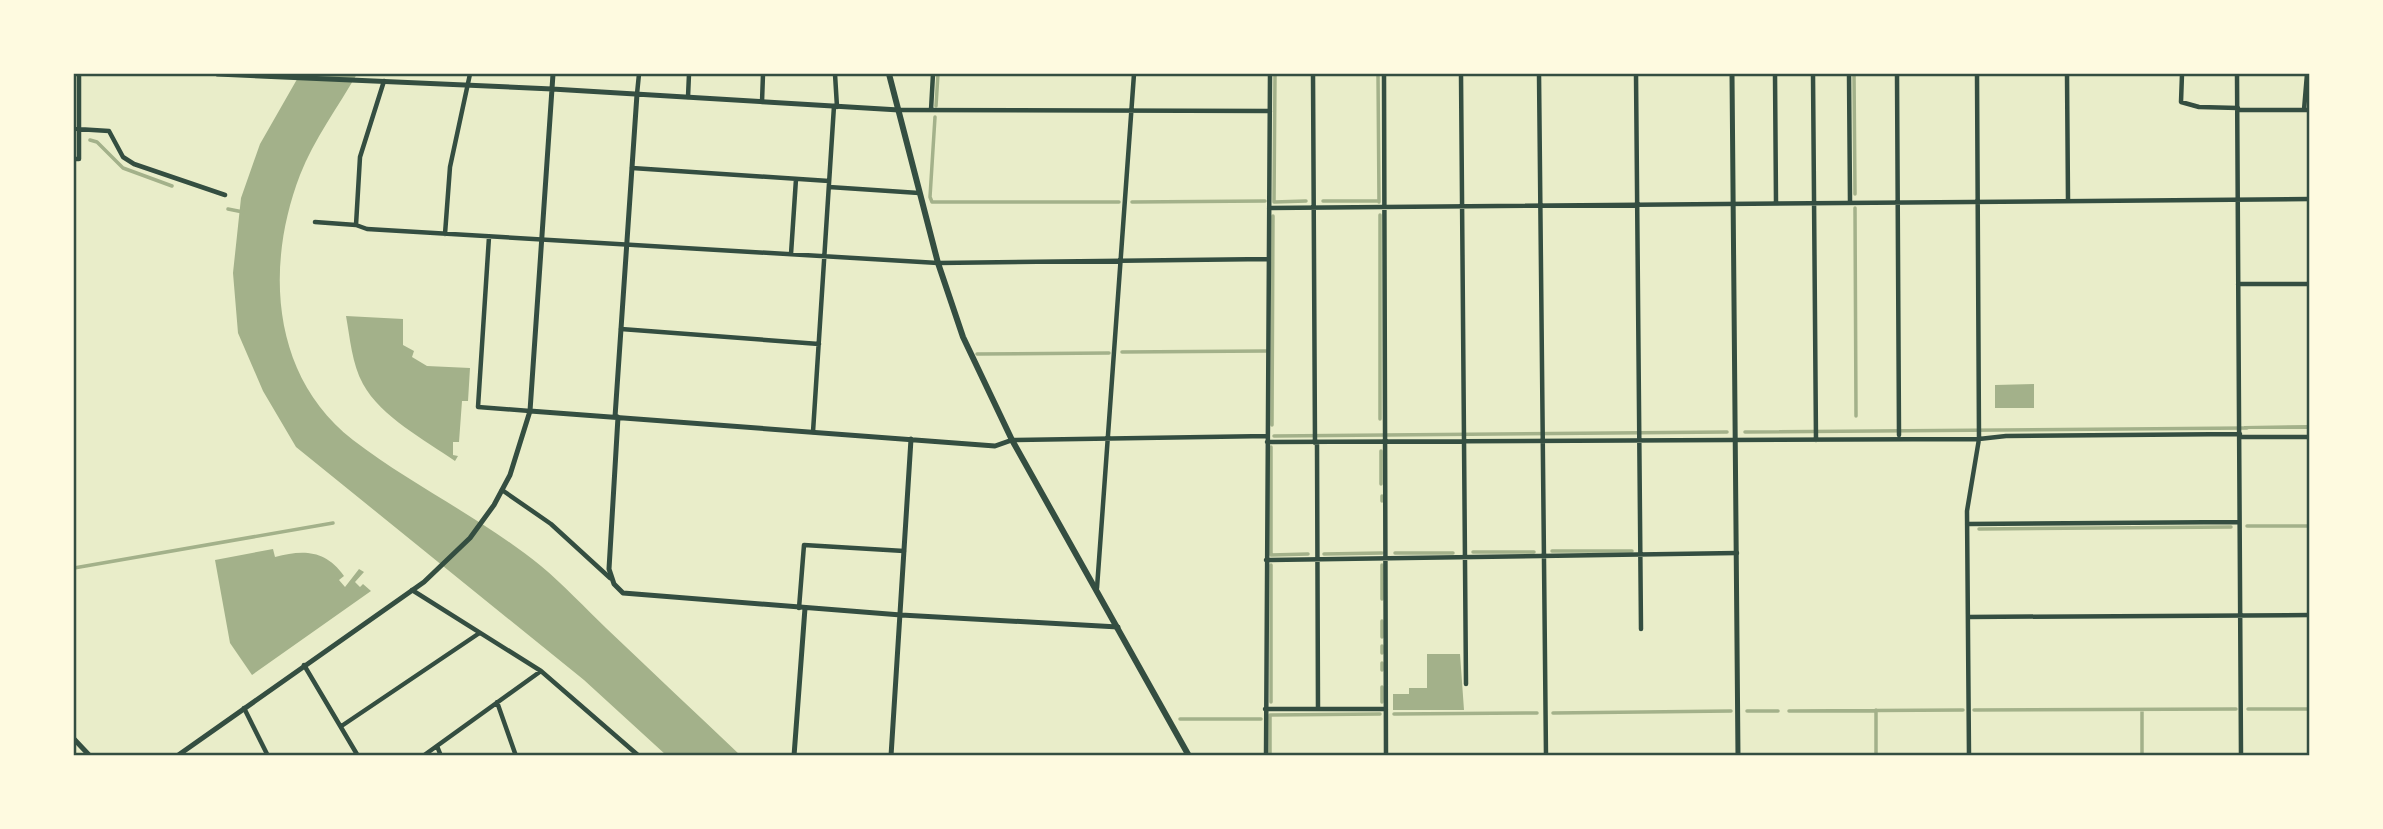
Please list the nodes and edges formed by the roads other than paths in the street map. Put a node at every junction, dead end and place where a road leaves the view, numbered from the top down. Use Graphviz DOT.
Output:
graph roads {
  1 [pos="79,74"];
  2 [pos="217,74"];
  3 [pos="278,74"];
  4 [pos="470,74"];
  5 [pos="553,74"];
  6 [pos="639,74"];
  7 [pos="689,74"];
  8 [pos="763,74"];
  9 [pos="835,74"];
  10 [pos="890,74"];
  11 [pos="933,74"];
  12 [pos="1135,74"];
  13 [pos="1270,74"];
  14 [pos="1313,74"];
  15 [pos="1384,74"];
  16 [pos="1461,74"];
  17 [pos="1539,74"];
  18 [pos="1636,74"];
  19 [pos="1732,74"];
  20 [pos="1775,74"];
  21 [pos="1813,74"];
  22 [pos="1849,74"];
  23 [pos="1897,74"];
  24 [pos="1977,74"];
  25 [pos="2067,74"];
  26 [pos="2182,74"];
  27 [pos="2237,74"];
  28 [pos="2307,74"];
  29 [pos="384,81"];
  30 [pos="469,85"];
  31 [pos="552,89"];
  32 [pos="637,94"];
  33 [pos="688,97"];
  34 [pos="762,102"];
  35 [pos="836,106"];
  36 [pos="2237,109"];
  37 [pos="900,110"];
  38 [pos="931,110"];
  39 [pos="2307,110"];
  40 [pos="1132,111"];
  41 [pos="1270,111"];
  42 [pos="77,129"];
  43 [pos="74,159"];
  44 [pos="632,168"];
  45 [pos="796,178"];
  46 [pos="829,184"];
  47 [pos="920,193"];
  48 [pos="225,195"];
  49 [pos="2309,199"];
  50 [pos="2068,200"];
  51 [pos="2237,200"];
  52 [pos="1850,202"];
  53 [pos="1897,202"];
  54 [pos="1978,202"];
  55 [pos="1734,203"];
  56 [pos="1776,203"];
  57 [pos="1814,203"];
  58 [pos="1638,204"];
  59 [pos="1540,205"];
  60 [pos="1463,206"];
  61 [pos="1385,207"];
  62 [pos="1269,208"];
  63 [pos="1314,208"];
  64 [pos="315,222"];
  65 [pos="356,225"];
  66 [pos="446,234"];
  67 [pos="489,237"];
  68 [pos="542,240"];
  69 [pos="627,246"];
  70 [pos="791,254"];
  71 [pos="824,255"];
  72 [pos="1269,259"];
  73 [pos="1121,261"];
  74 [pos="938,263"];
  75 [pos="2238,284"];
  76 [pos="2309,284"];
  77 [pos="621,329"];
  78 [pos="819,344"];
  79 [pos="530,411"];
  80 [pos="617,417"];
  81 [pos="813,432"];
  82 [pos="1899,435"];
  83 [pos="2240,435"];
  84 [pos="2309,437"];
  85 [pos="1815,438"];
  86 [pos="1979,438"];
  87 [pos="911,439"];
  88 [pos="1108,439"];
  89 [pos="1268,439"];
  90 [pos="1639,439"];
  91 [pos="1012,440"];
  92 [pos="1463,440"];
  93 [pos="1542,440"];
  94 [pos="1736,440"];
  95 [pos="1387,441"];
  96 [pos="1316,442"];
  97 [pos="502,490"];
  98 [pos="2238,522"];
  99 [pos="1967,524"];
  100 [pos="905,551"];
  101 [pos="1737,553"];
  102 [pos="1640,554"];
  103 [pos="1544,556"];
  104 [pos="1465,557"];
  105 [pos="1387,558"];
  106 [pos="1317,559"];
  107 [pos="1266,560"];
  108 [pos="610,578"];
  109 [pos="1097,589"];
  110 [pos="412,590"];
  111 [pos="802,608"];
  112 [pos="901,615"];
  113 [pos="2309,615"];
  114 [pos="2239,616"];
  115 [pos="1968,617"];
  116 [pos="1118,627"];
  117 [pos="1641,629"];
  118 [pos="478,634"];
  119 [pos="304,664"];
  120 [pos="541,671"];
  121 [pos="1466,684"];
  122 [pos="497,702"];
  123 [pos="243,708"];
  124 [pos="1265,709"];
  125 [pos="1318,709"];
  126 [pos="1387,709"];
  127 [pos="342,725"];
  128 [pos="74,739"];
  129 [pos="437,746"];
  130 [pos="187,752"];
  131 [pos="632,752"];
  132 [pos="90,755"];
  133 [pos="177,755"];
  134 [pos="268,755"];
  135 [pos="358,755"];
  136 [pos="423,755"];
  137 [pos="441,755"];
  138 [pos="516,755"];
  139 [pos="639,755"];
  140 [pos="794,755"];
  141 [pos="891,755"];
  142 [pos="1189,755"];
  143 [pos="1266,755"];
  144 [pos="1387,755"];
  145 [pos="1546,755"];
  146 [pos="1738,755"];
  147 [pos="1969,755"];
  148 [pos="2241,755"];
  1 -- 42 [label="street"];
  2 -- 3 [label="street"];
  3 -- 29 [label="street"];
  4 -- 30 [label="street"];
  5 -- 31 [label="street"];
  6 -- 32 [label="street"];
  7 -- 33 [label="street"];
  8 -- 34 [label="street"];
  9 -- 35 [label="street"];
  10 -- 37 [label="main road"];
  11 -- 38 [label="street"];
  12 -- 40 [label="street"];
  13 -- 41 [label="street"];
  14 -- 63 [label="street"];
  15 -- 61 [label="street"];
  16 -- 60 [label="street"];
  17 -- 59 [label="street"];
  18 -- 58 [label="street"];
  19 -- 55 [label="street"];
  20 -- 56 [label="street"];
  21 -- 57 [label="street"];
  22 -- 52 [label="street"];
  23 -- 53 [label="street"];
  24 -- 54 [label="street"];
  25 -- 50 [label="street"];
  26 -- 36 [label="street"];
  27 -- 36 [label="street"];
  28 -- 39 [label="street"];
  29 -- 30 [label="street"];
  29 -- 65 [label="street"];
  30 -- 31 [label="street"];
  30 -- 66 [label="street"];
  31 -- 32 [label="street"];
  31 -- 68 [label="street"];
  32 -- 33 [label="street"];
  32 -- 44 [label="street"];
  33 -- 34 [label="street"];
  34 -- 35 [label="street"];
  35 -- 37 [label="street"];
  35 -- 46 [label="street"];
  36 -- 39 [label="street"];
  36 -- 51 [label="street"];
  37 -- 38 [label="street"];
  37 -- 47 [label="main road"];
  38 -- 40 [label="street"];
  40 -- 41 [label="street"];
  40 -- 73 [label="street"];
  41 -- 62 [label="street"];
  42 -- 43 [label="street"];
  42 -- 48 [label="street"];
  44 -- 45 [label="street"];
  44 -- 69 [label="street"];
  45 -- 46 [label="street"];
  45 -- 70 [label="street"];
  46 -- 47 [label="street"];
  46 -- 71 [label="street"];
  47 -- 74 [label="main road"];
  49 -- 51 [label="street"];
  50 -- 51 [label="street"];
  50 -- 54 [label="street"];
  51 -- 75 [label="street"];
  52 -- 53 [label="street"];
  52 -- 57 [label="street"];
  53 -- 54 [label="street"];
  53 -- 82 [label="street"];
  54 -- 86 [label="street"];
  55 -- 56 [label="street"];
  55 -- 58 [label="street"];
  55 -- 94 [label="street"];
  56 -- 57 [label="street"];
  57 -- 85 [label="street"];
  58 -- 59 [label="street"];
  58 -- 90 [label="street"];
  59 -- 60 [label="street"];
  59 -- 93 [label="street"];
  60 -- 61 [label="street"];
  60 -- 92 [label="street"];
  61 -- 63 [label="street"];
  61 -- 95 [label="street"];
  62 -- 63 [label="street"];
  62 -- 72 [label="street"];
  63 -- 96 [label="street"];
  64 -- 65 [label="street"];
  65 -- 66 [label="street"];
  66 -- 67 [label="street"];
  67 -- 68 [label="street"];
  67 -- 79 [label="street"];
  68 -- 69 [label="street"];
  68 -- 79 [label="street"];
  69 -- 70 [label="street"];
  69 -- 77 [label="street"];
  70 -- 71 [label="street"];
  71 -- 74 [label="street"];
  71 -- 78 [label="street"];
  72 -- 73 [label="street"];
  72 -- 89 [label="street"];
  73 -- 74 [label="street"];
  73 -- 88 [label="street"];
  74 -- 91 [label="main road"];
  75 -- 76 [label="street"];
  75 -- 83 [label="street"];
  77 -- 78 [label="street"];
  77 -- 80 [label="street"];
  78 -- 81 [label="street"];
  79 -- 80 [label="street"];
  79 -- 97 [label="street"];
  80 -- 81 [label="street"];
  80 -- 108 [label="street"];
  81 -- 87 [label="street"];
  83 -- 84 [label="street"];
  83 -- 86 [label="street"];
  83 -- 98 [label="street"];
  85 -- 86 [label="street"];
  85 -- 94 [label="street"];
  86 -- 99 [label="street"];
  87 -- 91 [label="street"];
  87 -- 100 [label="street"];
  88 -- 89 [label="street"];
  88 -- 91 [label="street"];
  88 -- 109 [label="street"];
  89 -- 96 [label="street"];
  89 -- 107 [label="street"];
  90 -- 93 [label="street"];
  90 -- 94 [label="street"];
  90 -- 102 [label="street"];
  91 -- 109 [label="main road"];
  92 -- 93 [label="street"];
  92 -- 95 [label="street"];
  92 -- 104 [label="street"];
  93 -- 103 [label="street"];
  94 -- 101 [label="street"];
  95 -- 96 [label="street"];
  95 -- 105 [label="street"];
  96 -- 106 [label="street"];
  97 -- 108 [label="street"];
  97 -- 110 [label="street"];
  98 -- 99 [label="street"];
  98 -- 114 [label="street"];
  99 -- 115 [label="street"];
  100 -- 111 [label="street"];
  100 -- 112 [label="street"];
  101 -- 102 [label="street"];
  101 -- 146 [label="street"];
  102 -- 103 [label="street"];
  102 -- 117 [label="street"];
  103 -- 104 [label="street"];
  103 -- 145 [label="street"];
  104 -- 105 [label="street"];
  104 -- 121 [label="street"];
  105 -- 106 [label="street"];
  105 -- 126 [label="street"];
  106 -- 107 [label="street"];
  106 -- 125 [label="street"];
  107 -- 124 [label="street"];
  108 -- 111 [label="street"];
  109 -- 116 [label="main road"];
  110 -- 118 [label="street"];
  110 -- 119 [label="street"];
  111 -- 112 [label="street"];
  111 -- 140 [label="street"];
  112 -- 116 [label="street"];
  112 -- 141 [label="street"];
  113 -- 114 [label="street"];
  114 -- 115 [label="street"];
  114 -- 148 [label="street"];
  115 -- 147 [label="street"];
  116 -- 142 [label="main road"];
  118 -- 120 [label="street"];
  118 -- 127 [label="street"];
  119 -- 123 [label="street"];
  119 -- 127 [label="street"];
  120 -- 122 [label="street"];
  120 -- 131 [label="street"];
  122 -- 129 [label="street"];
  122 -- 138 [label="street"];
  123 -- 130 [label="street"];
  123 -- 134 [label="street"];
  124 -- 125 [label="street"];
  124 -- 143 [label="street"];
  125 -- 126 [label="street"];
  126 -- 144 [label="street"];
  127 -- 135 [label="street"];
  128 -- 132 [label="street"];
  129 -- 136 [label="street"];
  129 -- 137 [label="street"];
  130 -- 133 [label="street"];
  131 -- 139 [label="street"];
}
